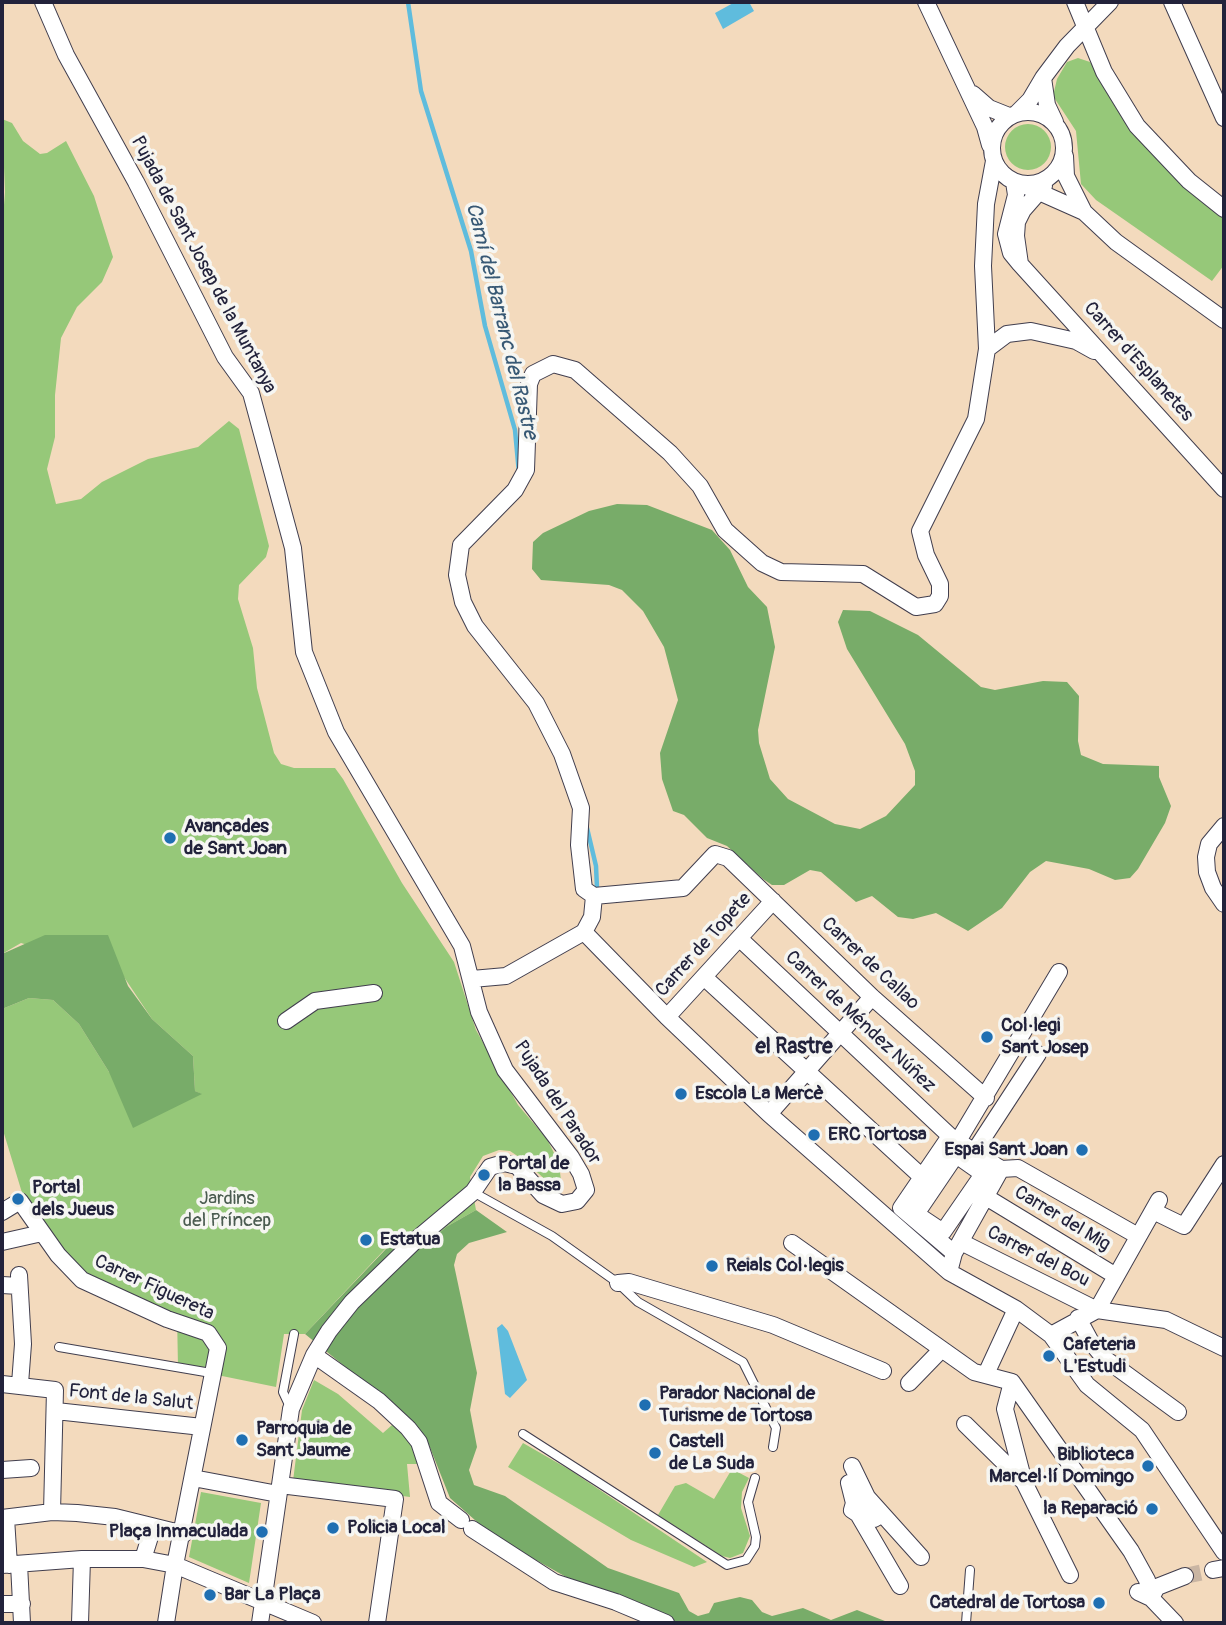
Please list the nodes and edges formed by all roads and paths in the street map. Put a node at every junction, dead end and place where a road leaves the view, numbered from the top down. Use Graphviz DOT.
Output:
graph roads {
  1 [pos="43,2"];
  2 [pos="926,2"];
  3 [pos="1075,2"];
  4 [pos="1110,2"];
  5 [pos="1172,2"];
  6 [pos="1084,27"];
  7 [pos="1043,78"];
  8 [pos="964,83"];
  9 [pos="1013,115"];
  10 [pos="1224,118"];
  11 [pos="1056,125"];
  12 [pos="1065,151"];
  13 [pos="993,156"];
  14 [pos="1055,173"];
  15 [pos="1014,182"];
  16 [pos="1040,192"];
  17 [pos="986,204"];
  18 [pos="1224,209"];
  19 [pos="1084,212"];
  20 [pos="1020,264"];
  21 [pos="1224,320"];
  22 [pos="987,349"];
  23 [pos="1110,360"];
  24 [pos="1224,489"];
  25 [pos="1224,826"];
  26 [pos="594,896"];
  27 [pos="773,901"];
  28 [pos="1224,904"];
  29 [pos="584,932"];
  30 [pos="740,939"];
  31 [pos="1059,972"];
  32 [pos="705,978"];
  33 [pos="472,979"];
  34 [pos="374,993"];
  35 [pos="872,997"];
  36 [pos="667,1017"];
  37 [pos="286,1021"];
  38 [pos="841,1033"];
  39 [pos="1038,1054"];
  40 [pos="808,1072"];
  41 [pos="986,1098"];
  42 [pos="769,1114"];
  43 [pos="955,1144"];
  44 [pos="974,1152"];
  45 [pos="1224,1164"];
  46 [pos="1001,1169"];
  47 [pos="922,1177"];
  48 [pos="473,1192"];
  49 [pos="986,1197"];
  50 [pos="2,1212"];
  51 [pos="896,1214"];
  52 [pos="42,1233"];
  53 [pos="1138,1236"];
  54 [pos="2,1242"];
  55 [pos="792,1243"];
  56 [pos="958,1247"];
  57 [pos="949,1272"];
  58 [pos="1116,1276"];
  59 [pos="618,1283"];
  60 [pos="2,1285"];
  61 [pos="1016,1309"];
  62 [pos="1097,1310"];
  63 [pos="1078,1318"];
  64 [pos="294,1334"];
  65 [pos="1051,1335"];
  66 [pos="59,1347"];
  67 [pos="1224,1348"];
  68 [pos="942,1350"];
  69 [pos="314,1355"];
  70 [pos="883,1371"];
  71 [pos="211,1373"];
  72 [pos="986,1374"];
  73 [pos="1012,1382"];
  74 [pos="2,1384"];
  75 [pos="20,1384"];
  76 [pos="909,1384"];
  77 [pos="291,1409"];
  78 [pos="55,1411"];
  79 [pos="1178,1412"];
  80 [pos="965,1424"];
  81 [pos="202,1427"];
  82 [pos="523,1434"];
  83 [pos="773,1447"];
  84 [pos="852,1466"];
  85 [pos="31,1468"];
  86 [pos="2,1470"];
  87 [pos="193,1478"];
  88 [pos="755,1478"];
  89 [pos="1024,1482"];
  90 [pos="279,1490"];
  91 [pos="52,1512"];
  92 [pos="881,1515"];
  93 [pos="4,1518"];
  94 [pos="153,1527"];
  95 [pos="184,1534"];
  96 [pos="1224,1552"];
  97 [pos="921,1557"];
  98 [pos="82,1559"];
  99 [pos="143,1559"];
  100 [pos="10,1565"];
  101 [pos="175,1565"];
  102 [pos="970,1570"];
  103 [pos="1070,1576"];
  104 [pos="1185,1576"];
  105 [pos="900,1586"];
  106 [pos="1148,1589"];
  107 [pos="263,1603"];
  108 [pos="2,1604"];
  109 [pos="22,1604"];
  110 [pos="22,1623"];
  111 [pos="80,1623"];
  112 [pos="166,1623"];
  113 [pos="260,1623"];
  114 [pos="313,1623"];
  115 [pos="377,1623"];
  116 [pos="666,1623"];
  117 [pos="966,1623"];
  118 [pos="1175,1623"];
  1 -- 33 [label="street, Pujada de Sant Josep de la Muntanya"];
  2 -- 8 [label="street"];
  3 -- 6 [label="street"];
  4 -- 6 [label="street"];
  5 -- 10 [label="street"];
  6 -- 7 [label="street"];
  6 -- 18 [label="street"];
  7 -- 9 [label="street"];
  7 -- 11 [label="street"];
  8 -- 9 [label="street"];
  8 -- 13 [label="street"];
  9 -- 11 [label="street"];
  9 -- 13 [label="street"];
  11 -- 12 [label="street"];
  12 -- 14 [label="street"];
  12 -- 19 [label="street"];
  13 -- 15 [label="street"];
  13 -- 17 [label="street"];
  14 -- 15 [label="street"];
  14 -- 16 [label="street"];
  15 -- 16 [label="street"];
  15 -- 17 [label="street"];
  15 -- 20 [label="street, Carrer d'Esplanetes"];
  16 -- 19 [label="street"];
  16 -- 20 [label="street"];
  17 -- 22 [label="street"];
  19 -- 21 [label="street"];
  20 -- 23 [label="street, Carrer d'Esplanetes"];
  22 -- 23 [label="street"];
  22 -- 26 [label="street"];
  23 -- 24 [label="street, Carrer d'Esplanetes"];
  25 -- 28 [label="street"];
  26 -- 27 [label="street, Carrer de Callao"];
  26 -- 29 [label="street"];
  27 -- 30 [label="street, Carrer de Topete"];
  27 -- 35 [label="street, Carrer de Callao"];
  29 -- 33 [label="street"];
  29 -- 36 [label="street"];
  30 -- 32 [label="street, Carrer de Topete"];
  30 -- 38 [label="street, Carrer de Méndez Núñez"];
  31 -- 41 [label="street"];
  32 -- 36 [label="street, Carrer de Topete"];
  32 -- 40 [label="street"];
  33 -- 48 [label="street, Pujada del Parador"];
  34 -- 37 [label="street"];
  35 -- 38 [label="street"];
  35 -- 41 [label="street, Carrer de Callao"];
  36 -- 42 [label="street"];
  38 -- 40 [label="street"];
  38 -- 43 [label="street, Carrer de Méndez Núñez"];
  39 -- 44 [label="street"];
  40 -- 42 [label="street"];
  40 -- 47 [label="street"];
  41 -- 43 [label="street"];
  42 -- 51 [label="street"];
  43 -- 43 [label="street"];
  43 -- 44 [label="street"];
  43 -- 47 [label="street"];
  44 -- 46 [label="street"];
  45 -- 53 [label="street"];
  46 -- 49 [label="street"];
  46 -- 53 [label="street"];
  47 -- 51 [label="street"];
  48 -- 59 [label="lane"];
  48 -- 69 [label="street"];
  49 -- 56 [label="street"];
  49 -- 58 [label="street, Carrer del Mig"];
  50 -- 52 [label="street, Carrer Figuereta"];
  51 -- 56 [label="street, Carrer del Bou"];
  51 -- 57 [label="street"];
  52 -- 54 [label="street"];
  52 -- 71 [label="street, Carrer Figuereta"];
  53 -- 58 [label="street"];
  55 -- 68 [label="street"];
  56 -- 57 [label="street"];
  56 -- 62 [label="street, Carrer del Bou"];
  57 -- 61 [label="street"];
  58 -- 62 [label="street"];
  59 -- 70 [label="street"];
  59 -- 83 [label="lane"];
  60 -- 75 [label="street"];
  61 -- 65 [label="street"];
  61 -- 72 [label="street"];
  62 -- 63 [label="street"];
  62 -- 67 [label="street"];
  63 -- 65 [label="street"];
  63 -- 79 [label="street"];
  64 -- 77 [label="lane"];
  65 -- 96 [label="street"];
  66 -- 71 [label="lane"];
  68 -- 72 [label="street"];
  68 -- 76 [label="street"];
  69 -- 77 [label="street"];
  69 -- 116 [label="street"];
  71 -- 81 [label="street"];
  72 -- 73 [label="street"];
  73 -- 89 [label="street"];
  73 -- 106 [label="street"];
  74 -- 75 [label="street"];
  75 -- 78 [label="street, Font de la Salut"];
  77 -- 90 [label="street"];
  78 -- 81 [label="street, Font de la Salut"];
  78 -- 91 [label="street, Font de la Salut"];
  80 -- 89 [label="street"];
  81 -- 87 [label="street"];
  82 -- 88 [label="lane"];
  84 -- 92 [label="street"];
  85 -- 86 [label="street"];
  87 -- 90 [label="street"];
  87 -- 95 [label="street"];
  89 -- 103 [label="street"];
  90 -- 107 [label="street"];
  90 -- 115 [label="street"];
  91 -- 93 [label="street"];
  91 -- 94 [label="street"];
  92 -- 97 [label="street"];
  92 -- 105 [label="street"];
  93 -- 100 [label="street"];
  94 -- 95 [label="street"];
  94 -- 99 [label="street"];
  95 -- 101 [label="street"];
  98 -- 99 [label="street"];
  98 -- 100 [label="street"];
  98 -- 111 [label="street"];
  99 -- 101 [label="street"];
  100 -- 109 [label="street"];
  101 -- 107 [label="street"];
  101 -- 112 [label="street"];
  102 -- 117 [label="lane"];
  104 -- 106 [label="street"];
  106 -- 118 [label="street"];
  107 -- 113 [label="street"];
  107 -- 114 [label="street"];
  108 -- 109 [label="street"];
  109 -- 110 [label="street"];
}
